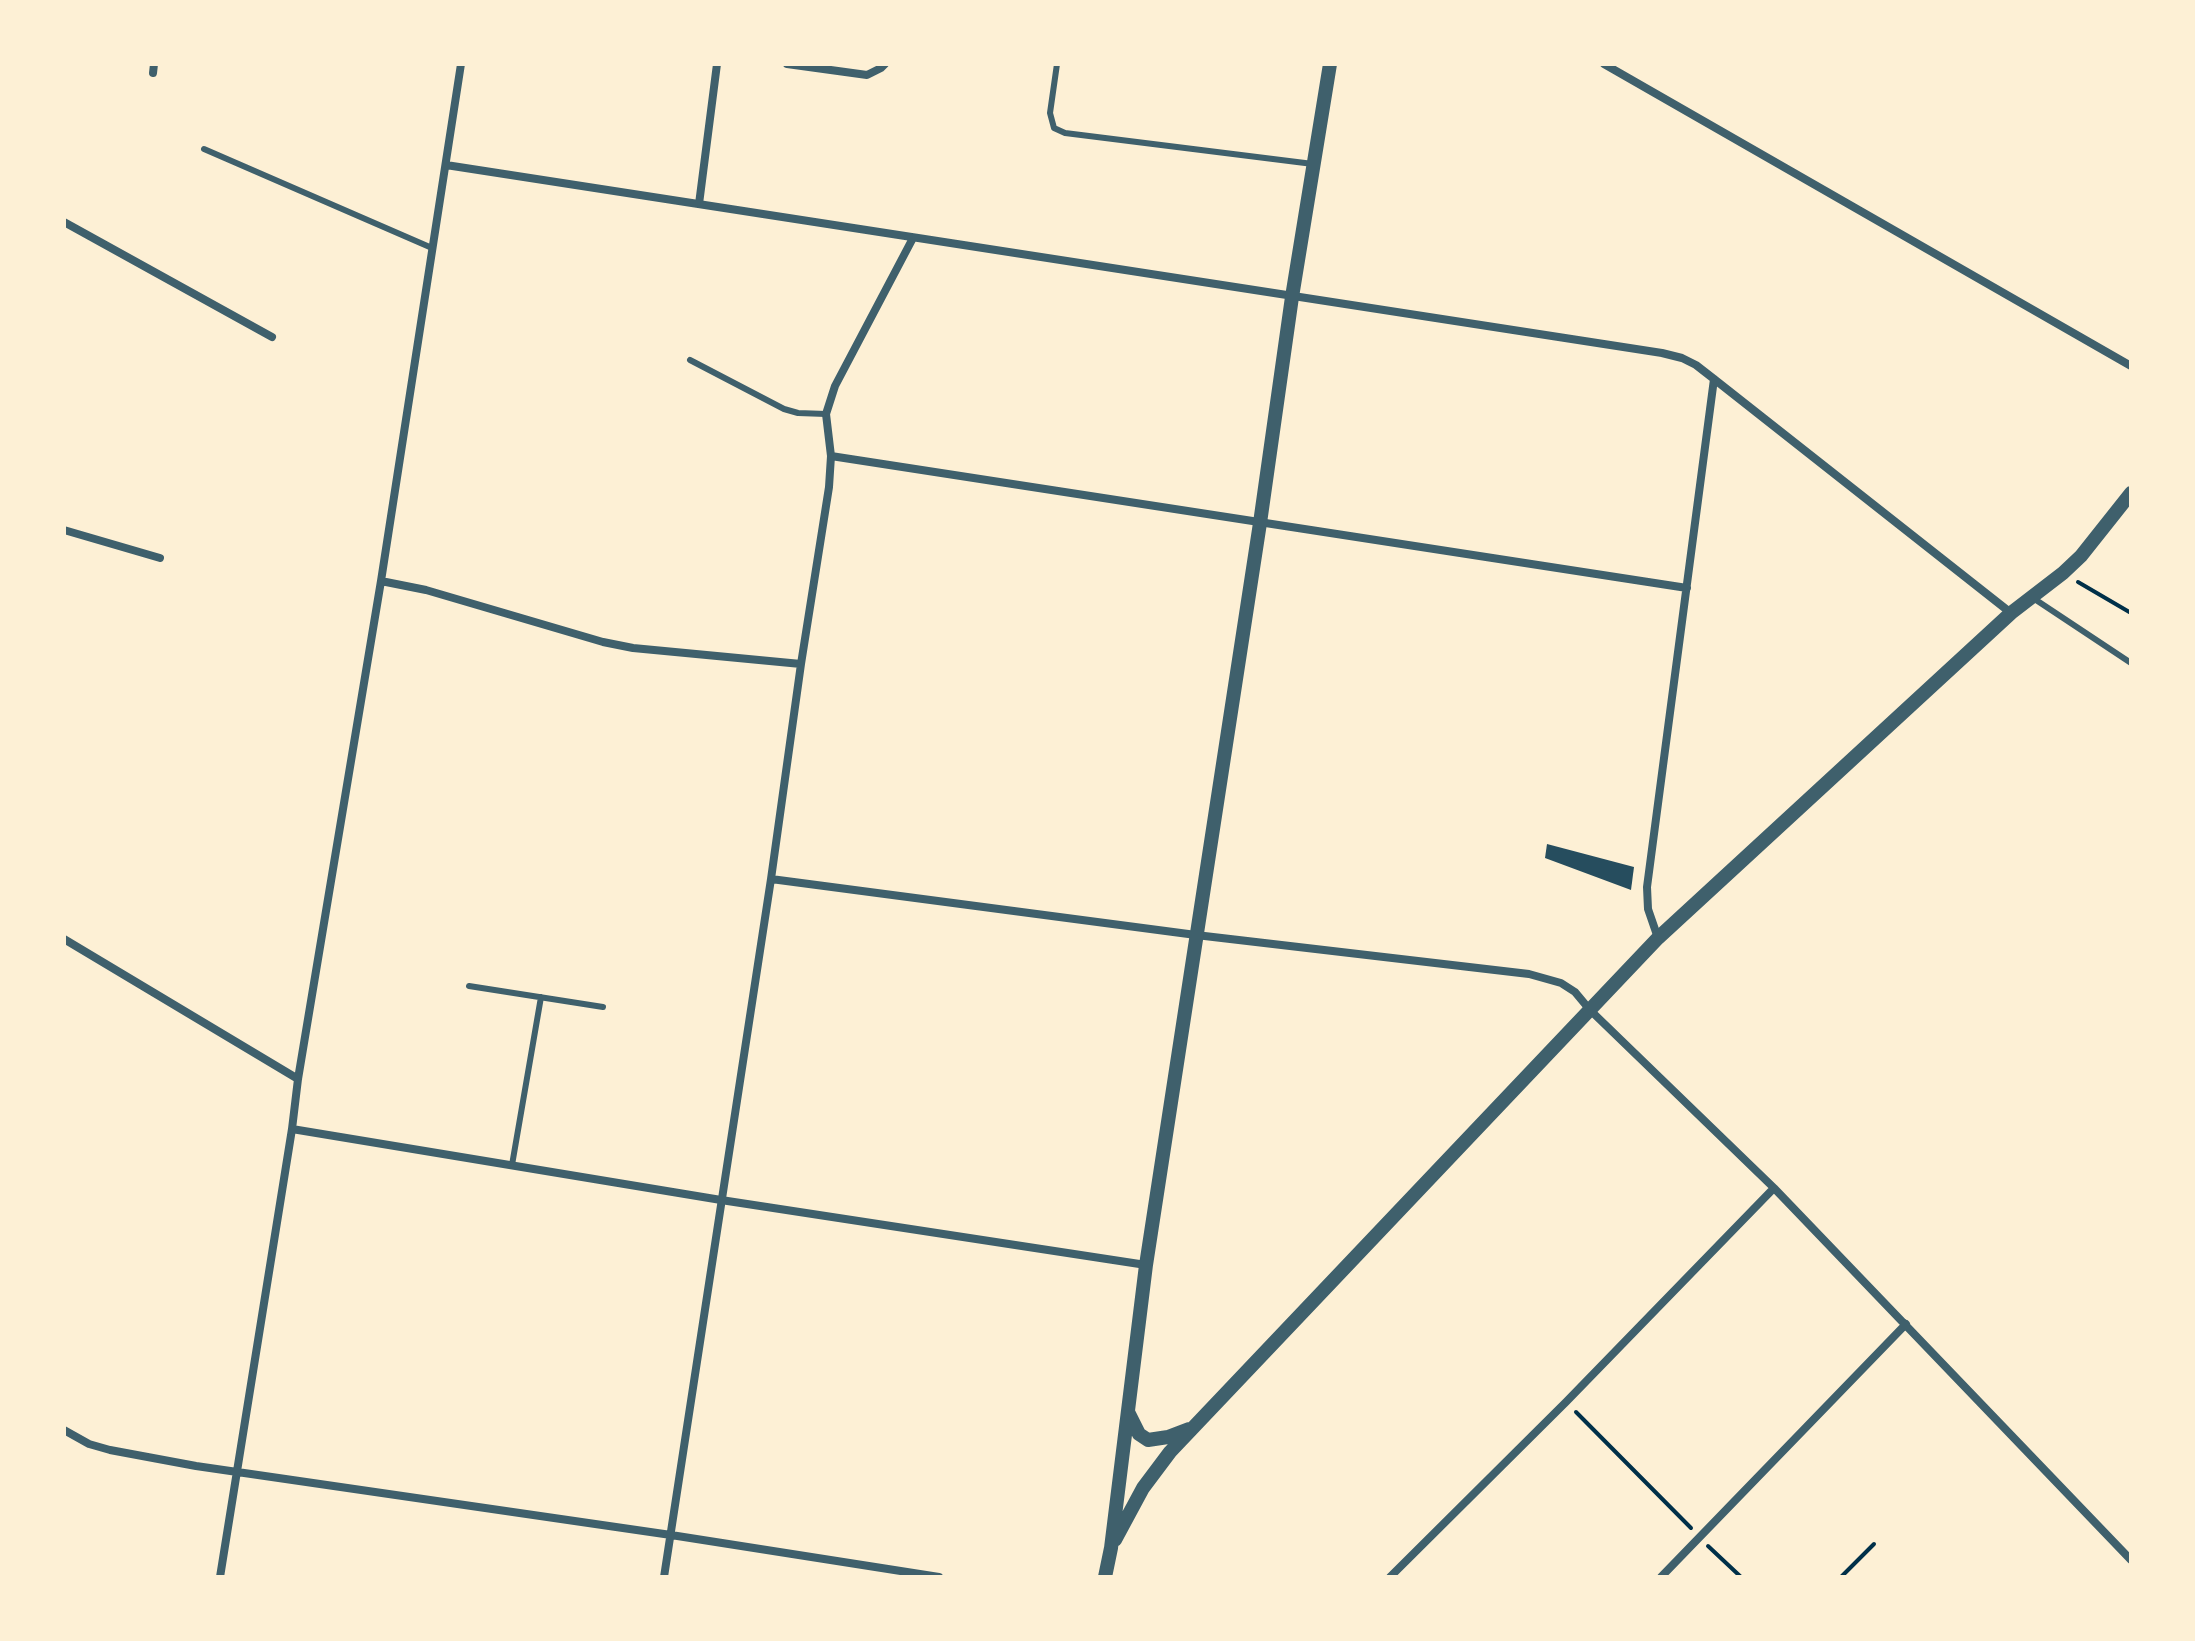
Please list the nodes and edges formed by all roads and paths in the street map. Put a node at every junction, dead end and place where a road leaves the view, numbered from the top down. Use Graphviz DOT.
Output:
graph roads {
  1 [pos="461,64"];
  2 [pos="717,64"];
  3 [pos="787,64"];
  4 [pos="885,64"];
  5 [pos="1057,64"];
  6 [pos="1330,64"];
  7 [pos="1604,64"];
  8 [pos="204,149"];
  9 [pos="1313,164"];
  10 [pos="446,165"];
  11 [pos="699,204"];
  12 [pos="64,222"];
  13 [pos="913,238"];
  14 [pos="432,248"];
  15 [pos="1292,297"];
  16 [pos="272,337"];
  17 [pos="690,360"];
  18 [pos="2131,366"];
  19 [pos="1714,379"];
  20 [pos="826,414"];
  21 [pos="831,456"];
  22 [pos="2131,493"];
  23 [pos="1260,523"];
  24 [pos="64,530"];
  25 [pos="160,558"];
  26 [pos="2063,573"];
  27 [pos="381,581"];
  28 [pos="1687,588"];
  29 [pos="2033,598"];
  30 [pos="2011,613"];
  31 [pos="2131,613"];
  32 [pos="2131,663"];
  33 [pos="801,664"];
  34 [pos="771,879"];
  35 [pos="1196,935"];
  36 [pos="1658,938"];
  37 [pos="64,939"];
  38 [pos="469,986"];
  39 [pos="541,997"];
  40 [pos="603,1007"];
  41 [pos="1590,1010"];
  42 [pos="298,1079"];
  43 [pos="292,1129"];
  44 [pos="512,1165"];
  45 [pos="1774,1188"];
  46 [pos="721,1200"];
  47 [pos="1146,1265"];
  48 [pos="1906,1324"];
  49 [pos="1566,1402"];
  50 [pos="1127,1407"];
  51 [pos="1193,1427"];
  52 [pos="66,1435"];
  53 [pos="237,1471"];
  54 [pos="671,1535"];
  55 [pos="1699,1536"];
  56 [pos="1874,1544"];
  57 [pos="1111,1548"];
  58 [pos="2131,1560"];
  59 [pos="220,1577"];
  60 [pos="664,1577"];
  61 [pos="939,1577"];
  62 [pos="1105,1577"];
  63 [pos="1390,1577"];
  64 [pos="1661,1577"];
  65 [pos="1741,1577"];
  66 [pos="1841,1577"];
  1 -- 10 [label="street"];
  2 -- 11 [label="street"];
  3 -- 4 [label="street"];
  5 -- 9 [label="lane"];
  6 -- 9 [label="street"];
  7 -- 18 [label="street"];
  8 -- 14 [label="lane"];
  9 -- 15 [label="street"];
  10 -- 11 [label="street"];
  10 -- 14 [label="street"];
  11 -- 13 [label="street"];
  12 -- 16 [label="street"];
  13 -- 15 [label="street"];
  13 -- 20 [label="street"];
  14 -- 27 [label="street"];
  15 -- 19 [label="street"];
  15 -- 23 [label="street"];
  17 -- 20 [label="lane"];
  19 -- 28 [label="street"];
  19 -- 30 [label="street"];
  20 -- 21 [label="street"];
  21 -- 23 [label="street"];
  21 -- 33 [label="street"];
  22 -- 26 [label="street"];
  23 -- 28 [label="street"];
  23 -- 35 [label="street"];
  24 -- 25 [label="street"];
  26 -- 29 [label="street"];
  26 -- 31 [label="path"];
  27 -- 33 [label="street"];
  27 -- 42 [label="street"];
  28 -- 36 [label="street"];
  29 -- 30 [label="street"];
  29 -- 32 [label="lane"];
  30 -- 36 [label="street"];
  33 -- 34 [label="street"];
  34 -- 35 [label="street"];
  34 -- 46 [label="street"];
  35 -- 41 [label="street"];
  35 -- 47 [label="street"];
  36 -- 41 [label="street"];
  37 -- 42 [label="street"];
  38 -- 39 [label="lane"];
  39 -- 40 [label="lane"];
  39 -- 44 [label="lane"];
  41 -- 45 [label="street"];
  41 -- 51 [label="street"];
  42 -- 43 [label="street"];
  43 -- 44 [label="street"];
  43 -- 53 [label="street"];
  44 -- 46 [label="street"];
  45 -- 48 [label="street"];
  45 -- 49 [label="street"];
  46 -- 47 [label="street"];
  46 -- 54 [label="street"];
  47 -- 50 [label="street"];
  48 -- 55 [label="street"];
  48 -- 58 [label="street"];
  49 -- 55 [label="path"];
  49 -- 63 [label="street"];
  50 -- 51 [label="street"];
  50 -- 57 [label="street"];
  51 -- 57 [label="street"];
  52 -- 53 [label="street"];
  53 -- 54 [label="street"];
  53 -- 59 [label="street"];
  54 -- 60 [label="street"];
  54 -- 61 [label="street"];
  55 -- 64 [label="street"];
  55 -- 65 [label="path"];
  56 -- 66 [label="path"];
  57 -- 62 [label="street"];
}
